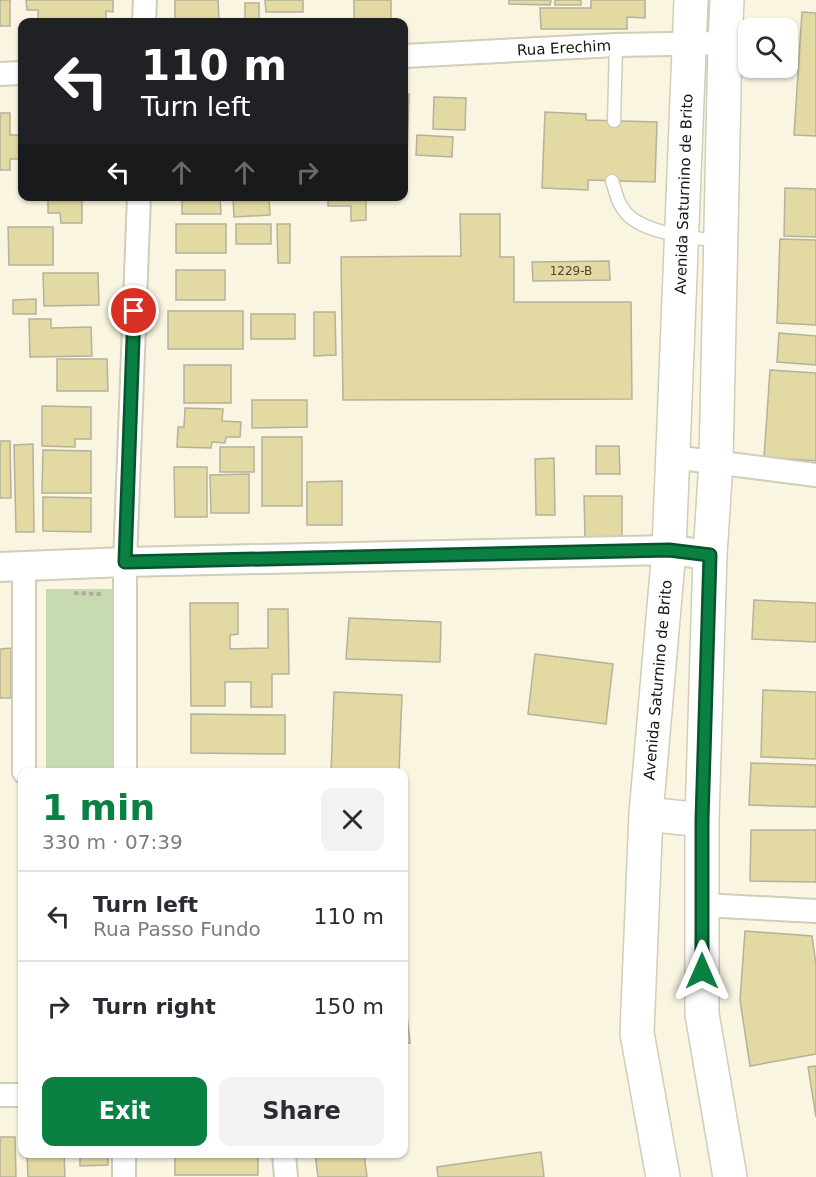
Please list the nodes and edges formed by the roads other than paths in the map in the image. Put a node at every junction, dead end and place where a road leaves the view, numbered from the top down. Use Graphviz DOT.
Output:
graph roads {
  1 [pos="145,0"];
  2 [pos="691,0"];
  3 [pos="728,0"];
  4 [pos="144,18"];
  5 [pos="690,44"];
  6 [pos="725,44"];
  7 [pos="616,45"];
  8 [pos="408,56"];
  9 [pos="18,73"];
  10 [pos="0,74"];
  11 [pos="614,121"];
  12 [pos="612,181"];
  13 [pos="139,201"];
  14 [pos="682,237"];
  15 [pos="721,241"];
  16 [pos="673,457"];
  17 [pos="716,462"];
  18 [pos="816,475"];
  19 [pos="669,550"];
  20 [pos="710,555"];
  21 [pos="125,562"];
  22 [pos="12,567"];
  23 [pos="659,670"];
  24 [pos="706,675"];
  25 [pos="24,768"];
  26 [pos="125,768"];
  27 [pos="646,814"];
  28 [pos="702,820"];
  29 [pos="703,905"];
  30 [pos="816,911"];
  31 [pos="0,1095"];
  32 [pos="18,1095"];
  33 [pos="124,1158"];
  34 [pos="285,1158"];
  35 [pos="124,1177"];
  36 [pos="286,1177"];
  37 [pos="663,1177"];
  38 [pos="730,1177"];
  1 -- 4 [label="street"];
  2 -- 5 [label="main road, Avenida Saturnino de Brito"];
  3 -- 6 [label="main road"];
  5 -- 6 [label="street, Rua Erechim"];
  5 -- 7 [label="street, Rua Erechim"];
  5 -- 14 [label="main road, Avenida Saturnino de Brito"];
  6 -- 15 [label="main road"];
  7 -- 8 [label="street, Rua Erechim"];
  7 -- 11 [label="lane"];
  9 -- 10 [label="street"];
  12 -- 14 [label="lane"];
  13 -- 21 [label="street"];
  14 -- 15 [label="lane"];
  14 -- 16 [label="main road, Avenida Saturnino de Brito"];
  15 -- 17 [label="main road"];
  16 -- 17 [label="street"];
  16 -- 19 [label="main road, Avenida Saturnino de Brito"];
  17 -- 18 [label="street"];
  17 -- 20 [label="main road"];
  19 -- 20 [label="street"];
  19 -- 21 [label="street"];
  19 -- 23 [label="main road, Avenida Saturnino de Brito"];
  20 -- 24 [label="main road"];
  21 -- 22 [label="street"];
  21 -- 26 [label="street"];
  22 -- 25 [label="street"];
  23 -- 24 [label="main road"];
  23 -- 27 [label="main road, Avenida Saturnino de Brito"];
  24 -- 28 [label="main road"];
  27 -- 28 [label="main road"];
  27 -- 37 [label="main road, Avenida Saturnino de Brito"];
  28 -- 29 [label="main road"];
  29 -- 30 [label="street"];
  29 -- 38 [label="main road"];
  31 -- 32 [label="street"];
  33 -- 35 [label="street"];
  34 -- 36 [label="street"];
}
